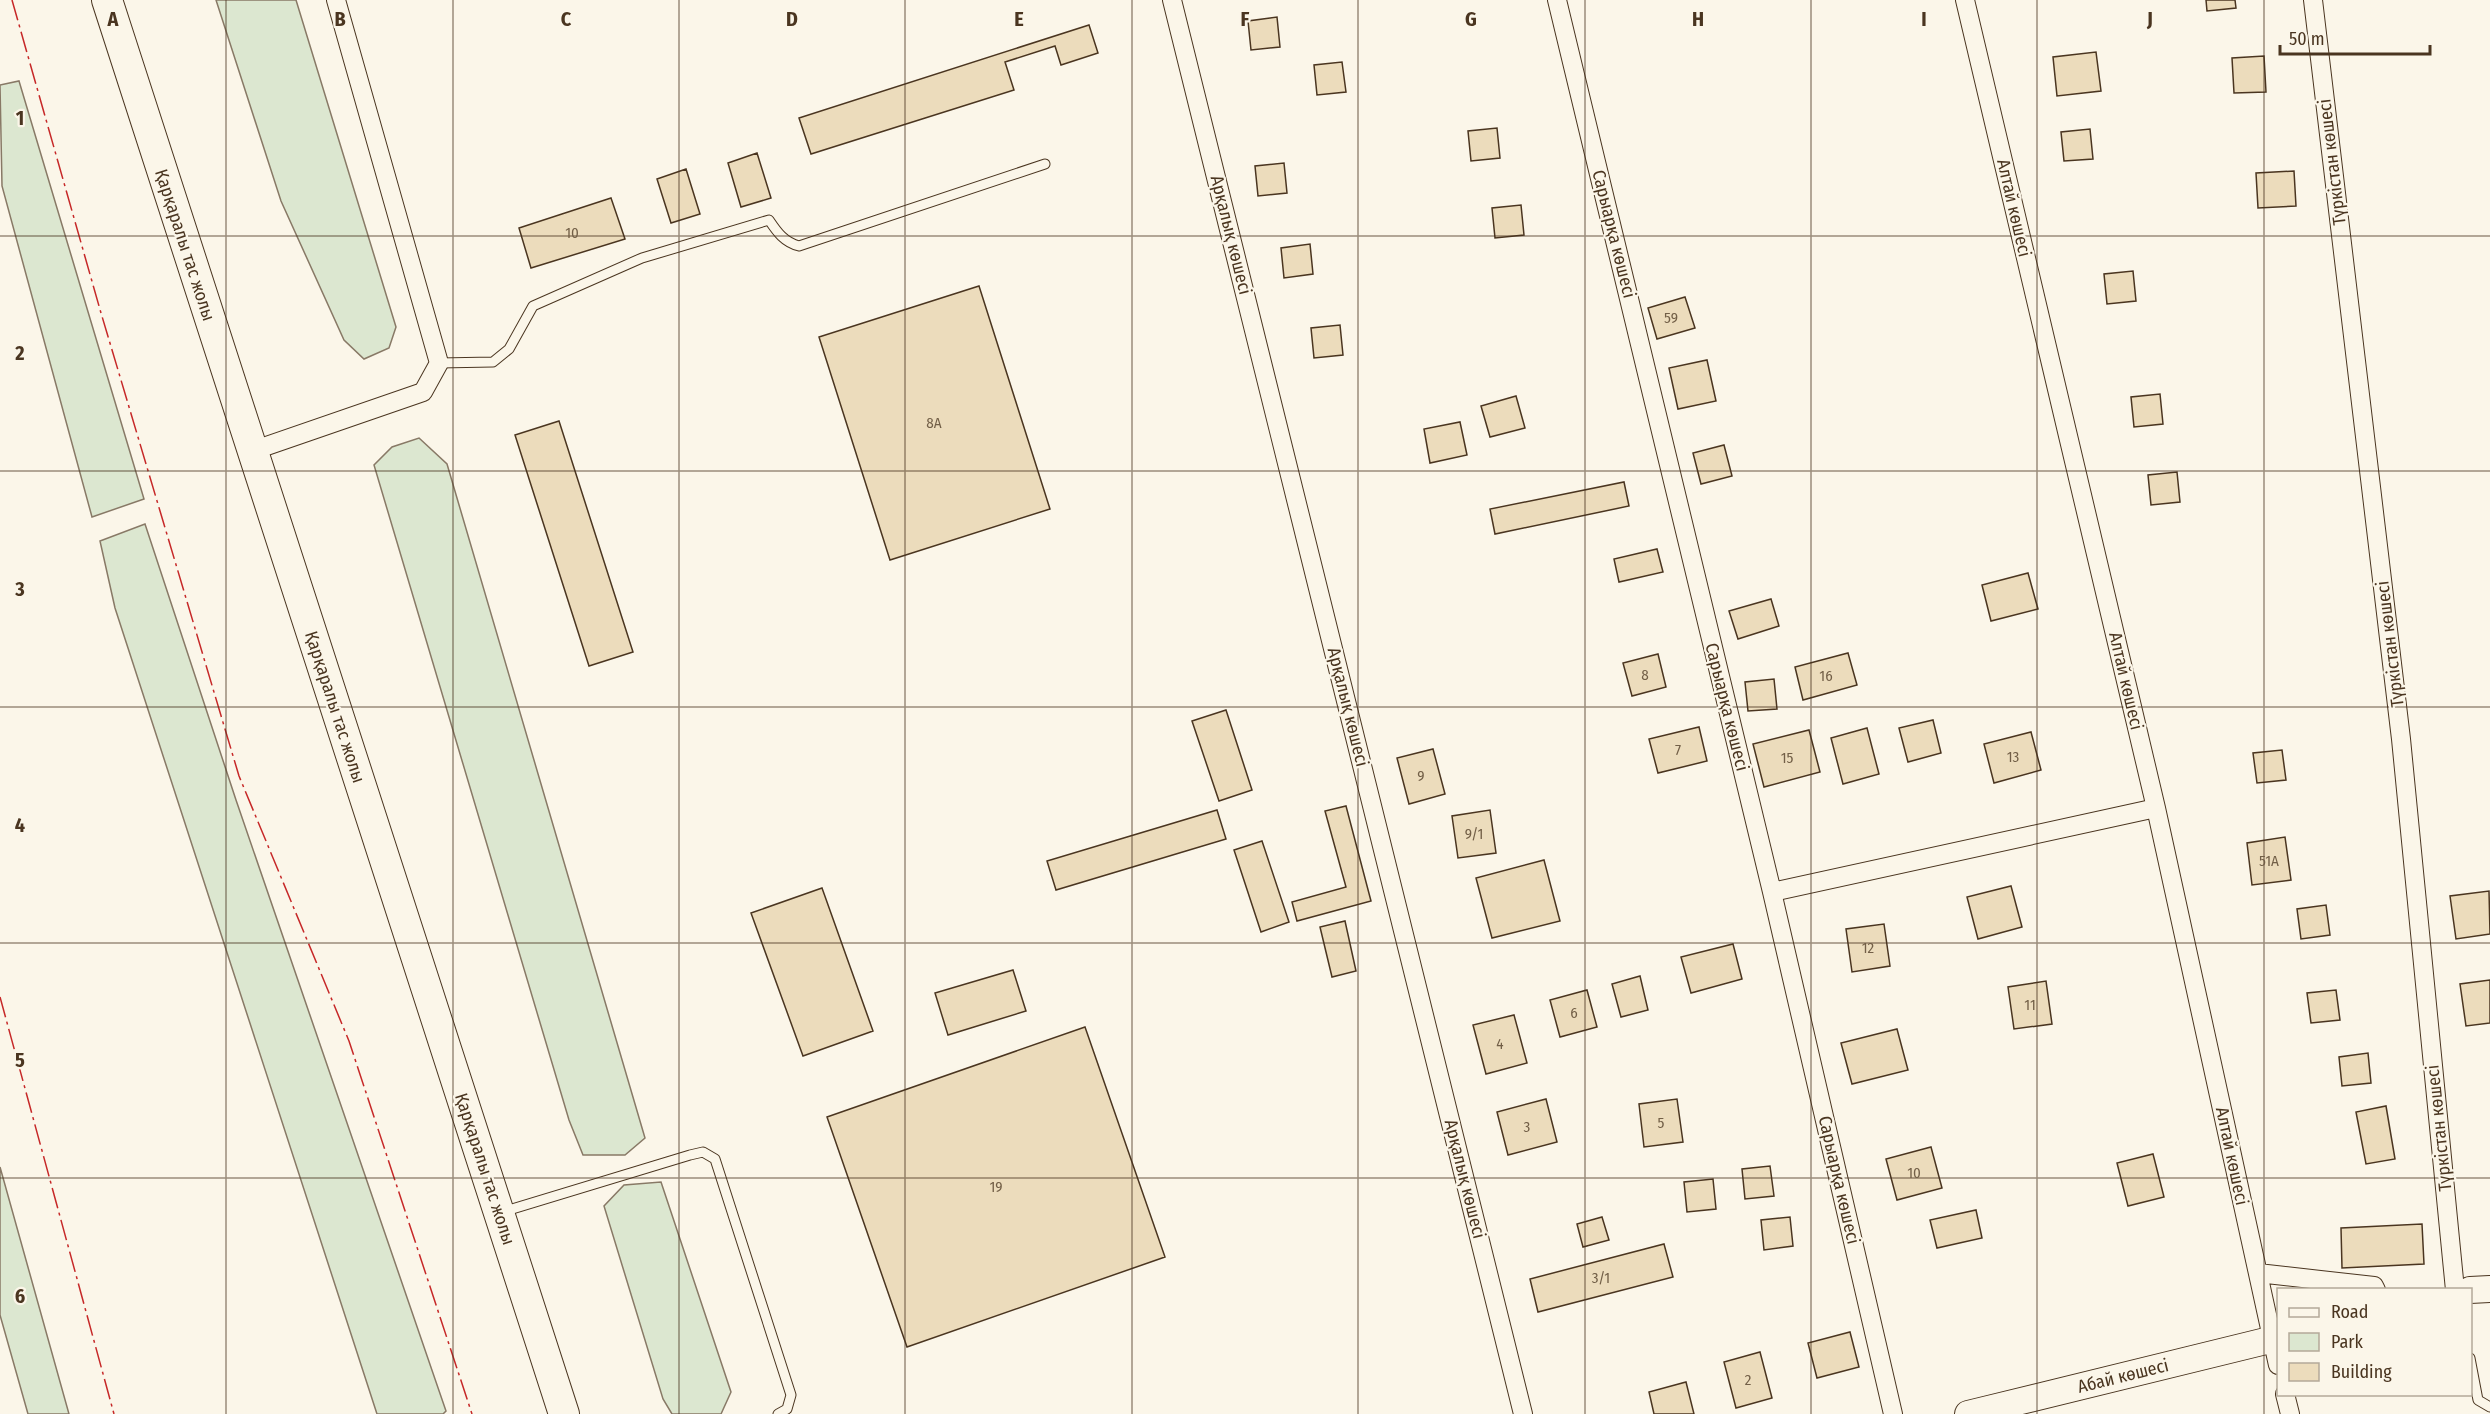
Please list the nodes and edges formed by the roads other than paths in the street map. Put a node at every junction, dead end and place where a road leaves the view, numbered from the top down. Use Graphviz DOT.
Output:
graph roads {
  1 [pos="107,0"];
  2 [pos="336,0"];
  3 [pos="1172,0"];
  4 [pos="1557,0"];
  5 [pos="1965,0"];
  6 [pos="2313,0"];
  7 [pos="1045,164"];
  8 [pos="439,363"];
  9 [pos="252,451"];
  10 [pos="2156,808"];
  11 [pos="1772,892"];
  12 [pos="500,1213"];
  13 [pos="2258,1273"];
  14 [pos="2375,1288"];
  15 [pos="2455,1288"];
  16 [pos="2490,1288"];
  17 [pos="2472,1290"];
  18 [pos="2276,1339"];
  19 [pos="2472,1368"];
  20 [pos="2285,1396"];
  21 [pos="2490,1407"];
  22 [pos="564,1414"];
  23 [pos="778,1414"];
  24 [pos="1523,1414"];
  25 [pos="1893,1414"];
  26 [pos="1968,1414"];
  27 [pos="2290,1414"];
  1 -- 9 [label="highway, Қарқаралы тас жолы"];
  2 -- 8 [label="street"];
  3 -- 24 [label="street, Арқалық көшесі"];
  4 -- 11 [label="street, Сарыарқа көшесі"];
  5 -- 10 [label="street, Алтай көшесі"];
  6 -- 15 [label="street, Түркістан көшесі"];
  7 -- 8 [label="lane"];
  8 -- 9 [label="street"];
  9 -- 12 [label="highway, Қарқаралы тас жолы"];
  10 -- 11 [label="street"];
  10 -- 13 [label="street, Алтай көшесі"];
  11 -- 25 [label="street, Сарыарқа көшесі"];
  12 -- 22 [label="highway, Қарқаралы тас жолы"];
  12 -- 23 [label="lane"];
  13 -- 14 [label="street"];
  13 -- 18 [label="street, Алтай көшесі"];
  16 -- 17 [label="main road"];
  18 -- 26 [label="main road, Абай көшесі"];
  19 -- 21 [label="lane"];
  20 -- 27 [label="street"];
}
